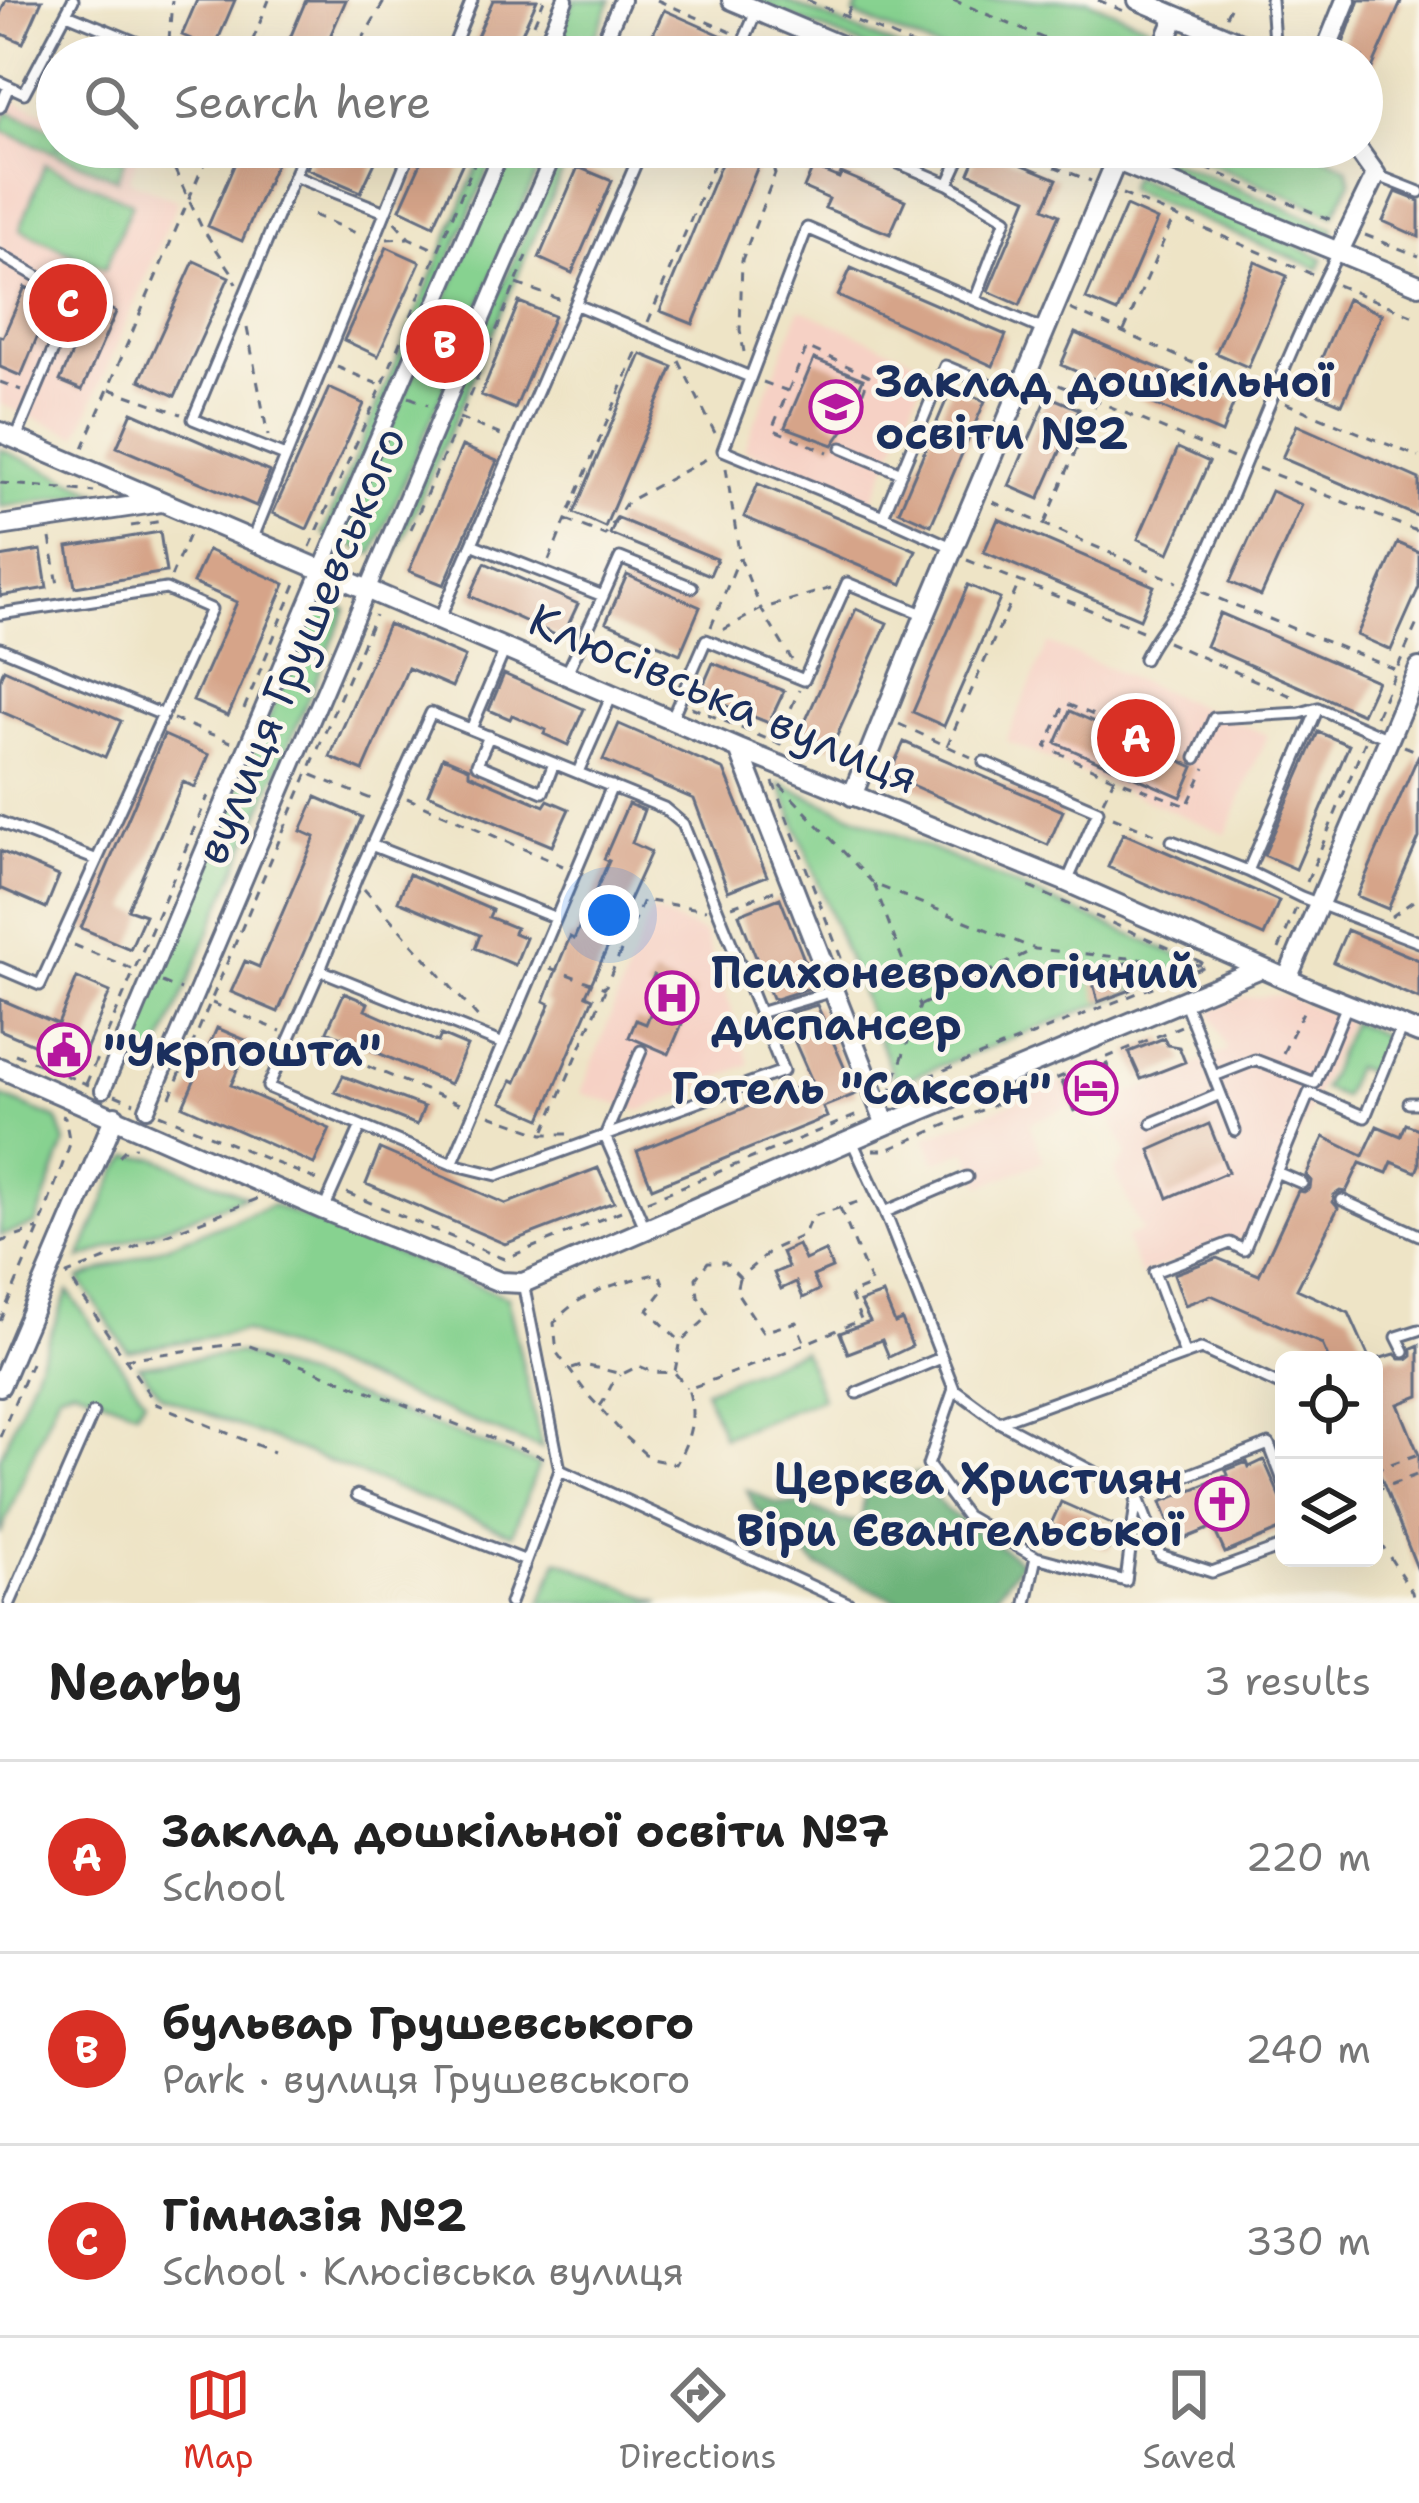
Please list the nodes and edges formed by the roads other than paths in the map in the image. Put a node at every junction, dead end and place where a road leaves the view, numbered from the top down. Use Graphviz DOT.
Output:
graph roads {
  1 [pos="73,0"];
  2 [pos="472,0"];
  3 [pos="565,0"];
  4 [pos="622,0"];
  5 [pos="732,0"];
  6 [pos="1271,0"];
  7 [pos="1346,0"];
  8 [pos="1137,8"];
  9 [pos="757,10"];
  10 [pos="67,14"];
  11 [pos="1176,16"];
  12 [pos="55,36"];
  13 [pos="121,36"];
  14 [pos="457,36"];
  15 [pos="550,36"];
  16 [pos="606,36"];
  17 [pos="745,36"];
  18 [pos="818,36"];
  19 [pos="1168,36"];
  20 [pos="1224,36"];
  21 [pos="1274,36"];
  22 [pos="1331,36"];
  23 [pos="36,71"];
  24 [pos="4,84"];
  25 [pos="0,107"];
  26 [pos="297,168"];
  27 [pos="402,168"];
  28 [pos="494,168"];
  29 [pos="548,168"];
  30 [pos="634,168"];
  31 [pos="910,168"];
  32 [pos="955,168"];
  33 [pos="1113,168"];
  34 [pos="1151,168"];
  35 [pos="1368,168"];
  36 [pos="1376,175"];
  37 [pos="294,176"];
  38 [pos="948,184"];
  39 [pos="1419,192"];
  40 [pos="385,212"];
  41 [pos="1339,251"];
  42 [pos="0,254"];
  43 [pos="1419,285"];
  44 [pos="975,300"];
  45 [pos="577,305"];
  46 [pos="1044,330"];
  47 [pos="750,377"];
  48 [pos="1017,396"];
  49 [pos="8,435"];
  50 [pos="842,448"];
  51 [pos="285,457"];
  52 [pos="902,473"];
  53 [pos="160,502"];
  54 [pos="884,516"];
  55 [pos="0,526"];
  56 [pos="252,540"];
  57 [pos="474,545"];
  58 [pos="954,548"];
  59 [pos="321,569"];
  60 [pos="692,587"];
  61 [pos="364,596"];
  62 [pos="603,596"];
  63 [pos="0,614"];
  64 [pos="925,615"];
  65 [pos="440,620"];
  66 [pos="0,648"];
  67 [pos="505,649"];
  68 [pos="1144,658"];
  69 [pos="1419,668"];
  70 [pos="566,675"];
  71 [pos="612,695"];
  72 [pos="1318,708"];
  73 [pos="675,711"];
  74 [pos="163,715"];
  75 [pos="472,729"];
  76 [pos="489,736"];
  77 [pos="1389,739"];
  78 [pos="739,749"];
  79 [pos="1196,758"];
  80 [pos="984,762"];
  81 [pos="554,763"];
  82 [pos="578,772"];
  83 [pos="612,786"];
  84 [pos="852,796"];
  85 [pos="0,822"];
  86 [pos="1172,842"];
  87 [pos="371,845"];
  88 [pos="97,860"];
  89 [pos="1248,871"];
  90 [pos="1067,882"];
  91 [pos="1310,901"];
  92 [pos="556,918"];
  93 [pos="1419,942"];
  94 [pos="0,968"];
  95 [pos="1262,968"];
  96 [pos="320,970"];
  97 [pos="1291,970"];
  98 [pos="833,991"];
  99 [pos="1184,1000"];
  100 [pos="1347,1004"];
  101 [pos="759,1013"];
  102 [pos="1411,1030"];
  103 [pos="502,1044"];
  104 [pos="641,1051"];
  105 [pos="0,1068"];
  106 [pos="1214,1076"];
  107 [pos="103,1090"];
  108 [pos="1220,1094"];
  109 [pos="147,1109"];
  110 [pos="115,1116"];
  111 [pos="1152,1123"];
  112 [pos="886,1125"];
  113 [pos="361,1126"];
  114 [pos="1235,1131"];
  115 [pos="605,1136"];
  116 [pos="852,1141"];
  117 [pos="452,1164"];
  118 [pos="1276,1172"];
  119 [pos="967,1177"];
  120 [pos="1302,1183"];
  121 [pos="1342,1199"];
  122 [pos="324,1210"];
  123 [pos="885,1212"];
  124 [pos="646,1230"];
  125 [pos="1419,1235"];
  126 [pos="523,1283"];
  127 [pos="1419,1330"];
  128 [pos="1404,1351"];
  129 [pos="1185,1355"];
  130 [pos="941,1358"];
  131 [pos="1275,1383"];
  132 [pos="0,1386"];
  133 [pos="954,1389"];
  134 [pos="856,1393"];
  135 [pos="93,1413"];
  136 [pos="999,1422"];
  137 [pos="1275,1460"];
  138 [pos="560,1470"];
  139 [pos="357,1495"];
  140 [pos="1137,1495"];
  141 [pos="1275,1549"];
  142 [pos="1036,1557"];
  143 [pos="526,1561"];
  144 [pos="10,1603"];
  145 [pos="510,1603"];
  146 [pos="848,1603"];
  147 [pos="1026,1603"];
  1 -- 10 [label="lane"];
  2 -- 14 [label="lane"];
  3 -- 15 [label="street"];
  4 -- 16 [label="street"];
  5 -- 9 [label="street"];
  6 -- 21 [label="lane"];
  7 -- 22 [label="street"];
  8 -- 11 [label="street"];
  9 -- 17 [label="lane"];
  9 -- 18 [label="street"];
  10 -- 12 [label="lane"];
  10 -- 13 [label="lane"];
  11 -- 19 [label="street"];
  11 -- 20 [label="street"];
  23 -- 24 [label="lane"];
  24 -- 25 [label="lane"];
  26 -- 37 [label="lane"];
  27 -- 40 [label="lane"];
  28 -- 59 [label="street, вулиця Грушевського"];
  29 -- 61 [label="street, вулиця Грушевського"];
  30 -- 45 [label="lane"];
  31 -- 38 [label="lane"];
  32 -- 38 [label="lane"];
  33 -- 46 [label="street"];
  34 -- 41 [label="street"];
  35 -- 36 [label="street"];
  36 -- 39 [label="lane"];
  36 -- 41 [label="street"];
  37 -- 40 [label="lane"];
  37 -- 51 [label="lane"];
  38 -- 44 [label="lane"];
  40 -- 51 [label="lane"];
  41 -- 43 [label="street"];
  41 -- 68 [label="lane"];
  42 -- 49 [label="lane"];
  44 -- 46 [label="lane"];
  44 -- 47 [label="lane"];
  45 -- 47 [label="lane"];
  45 -- 57 [label="lane"];
  46 -- 48 [label="street"];
  47 -- 54 [label="lane"];
  48 -- 52 [label="lane"];
  48 -- 58 [label="street"];
  49 -- 53 [label="street, Клюсівська вулиця"];
  50 -- 52 [label="lane"];
  51 -- 56 [label="lane"];
  52 -- 54 [label="lane"];
  53 -- 55 [label="street"];
  53 -- 56 [label="street, Клюсівська вулиця"];
  54 -- 58 [label="lane"];
  56 -- 59 [label="street, Клюсівська вулиця"];
  57 -- 62 [label="lane"];
  57 -- 65 [label="lane"];
  58 -- 64 [label="street"];
  59 -- 61 [label="street, Клюсівська вулиця"];
  59 -- 107 [label="street, вулиця Грушевського"];
  60 -- 62 [label="lane"];
  61 -- 65 [label="street, Клюсівська вулиця"];
  61 -- 109 [label="street, вулиця Грушевського"];
  62 -- 70 [label="lane"];
  63 -- 74 [label="lane"];
  64 -- 73 [label="lane"];
  64 -- 84 [label="street"];
  65 -- 67 [label="street, Клюсівська вулиця"];
  66 -- 74 [label="lane"];
  67 -- 70 [label="street, Клюсівська вулиця"];
  67 -- 75 [label="lane"];
  69 -- 77 [label="street"];
  70 -- 71 [label="street, Клюсівська вулиця"];
  71 -- 73 [label="street, Клюсівська вулиця"];
  71 -- 82 [label="lane"];
  72 -- 77 [label="lane"];
  72 -- 79 [label="lane"];
  72 -- 89 [label="lane"];
  73 -- 78 [label="street, Клюсівська вулиця"];
  74 -- 88 [label="lane"];
  75 -- 76 [label="lane"];
  75 -- 87 [label="lane"];
  76 -- 81 [label="lane"];
  76 -- 81 [label="lane"];
  77 -- 91 [label="street"];
  78 -- 84 [label="street, Клюсівська вулиця"];
  78 -- 98 [label="street"];
  80 -- 90 [label="lane"];
  81 -- 82 [label="lane"];
  82 -- 83 [label="lane"];
  83 -- 92 [label="lane"];
  83 -- 101 [label="lane"];
  84 -- 90 [label="street, Клюсівська вулиця"];
  85 -- 88 [label="lane"];
  86 -- 89 [label="lane"];
  87 -- 92 [label="lane"];
  87 -- 96 [label="lane"];
  88 -- 94 [label="lane"];
  89 -- 91 [label="lane"];
  90 -- 95 [label="street, Клюсівська вулиця"];
  91 -- 93 [label="lane"];
  91 -- 97 [label="street"];
  92 -- 103 [label="lane"];
  95 -- 97 [label="street, Клюсівська вулиця"];
  95 -- 99 [label="street"];
  96 -- 103 [label="lane"];
  96 -- 113 [label="lane"];
  97 -- 100 [label="street, Клюсівська вулиця"];
  98 -- 101 [label="lane"];
  98 -- 112 [label="street"];
  99 -- 106 [label="lane"];
  99 -- 112 [label="street"];
  100 -- 102 [label="street, Клюсівська вулиця"];
  100 -- 106 [label="lane"];
  101 -- 115 [label="lane"];
  102 -- 118 [label="lane"];
  103 -- 117 [label="lane"];
  104 -- 115 [label="lane"];
  105 -- 110 [label="street"];
  106 -- 108 [label="lane"];
  108 -- 111 [label="lane"];
  108 -- 114 [label="lane"];
  110 -- 122 [label="street"];
  110 -- 132 [label="street"];
  112 -- 116 [label="street"];
  113 -- 117 [label="lane"];
  113 -- 122 [label="lane"];
  115 -- 117 [label="lane"];
  115 -- 124 [label="lane"];
  116 -- 123 [label="lane"];
  116 -- 124 [label="street"];
  118 -- 120 [label="lane"];
  118 -- 129 [label="lane"];
  119 -- 123 [label="lane"];
  121 -- 125 [label="lane"];
  122 -- 126 [label="street"];
  123 -- 130 [label="lane"];
  124 -- 126 [label="street"];
  126 -- 138 [label="lane"];
  127 -- 128 [label="lane"];
  129 -- 131 [label="lane"];
  129 -- 136 [label="lane"];
  130 -- 133 [label="lane"];
  130 -- 134 [label="lane"];
  133 -- 136 [label="lane"];
  133 -- 142 [label="lane"];
  135 -- 144 [label="lane"];
  136 -- 140 [label="lane"];
  137 -- 140 [label="lane"];
  138 -- 143 [label="lane"];
  138 -- 146 [label="lane"];
  139 -- 143 [label="lane"];
  140 -- 141 [label="lane"];
  140 -- 142 [label="lane"];
  142 -- 147 [label="lane"];
  143 -- 145 [label="lane"];
}
